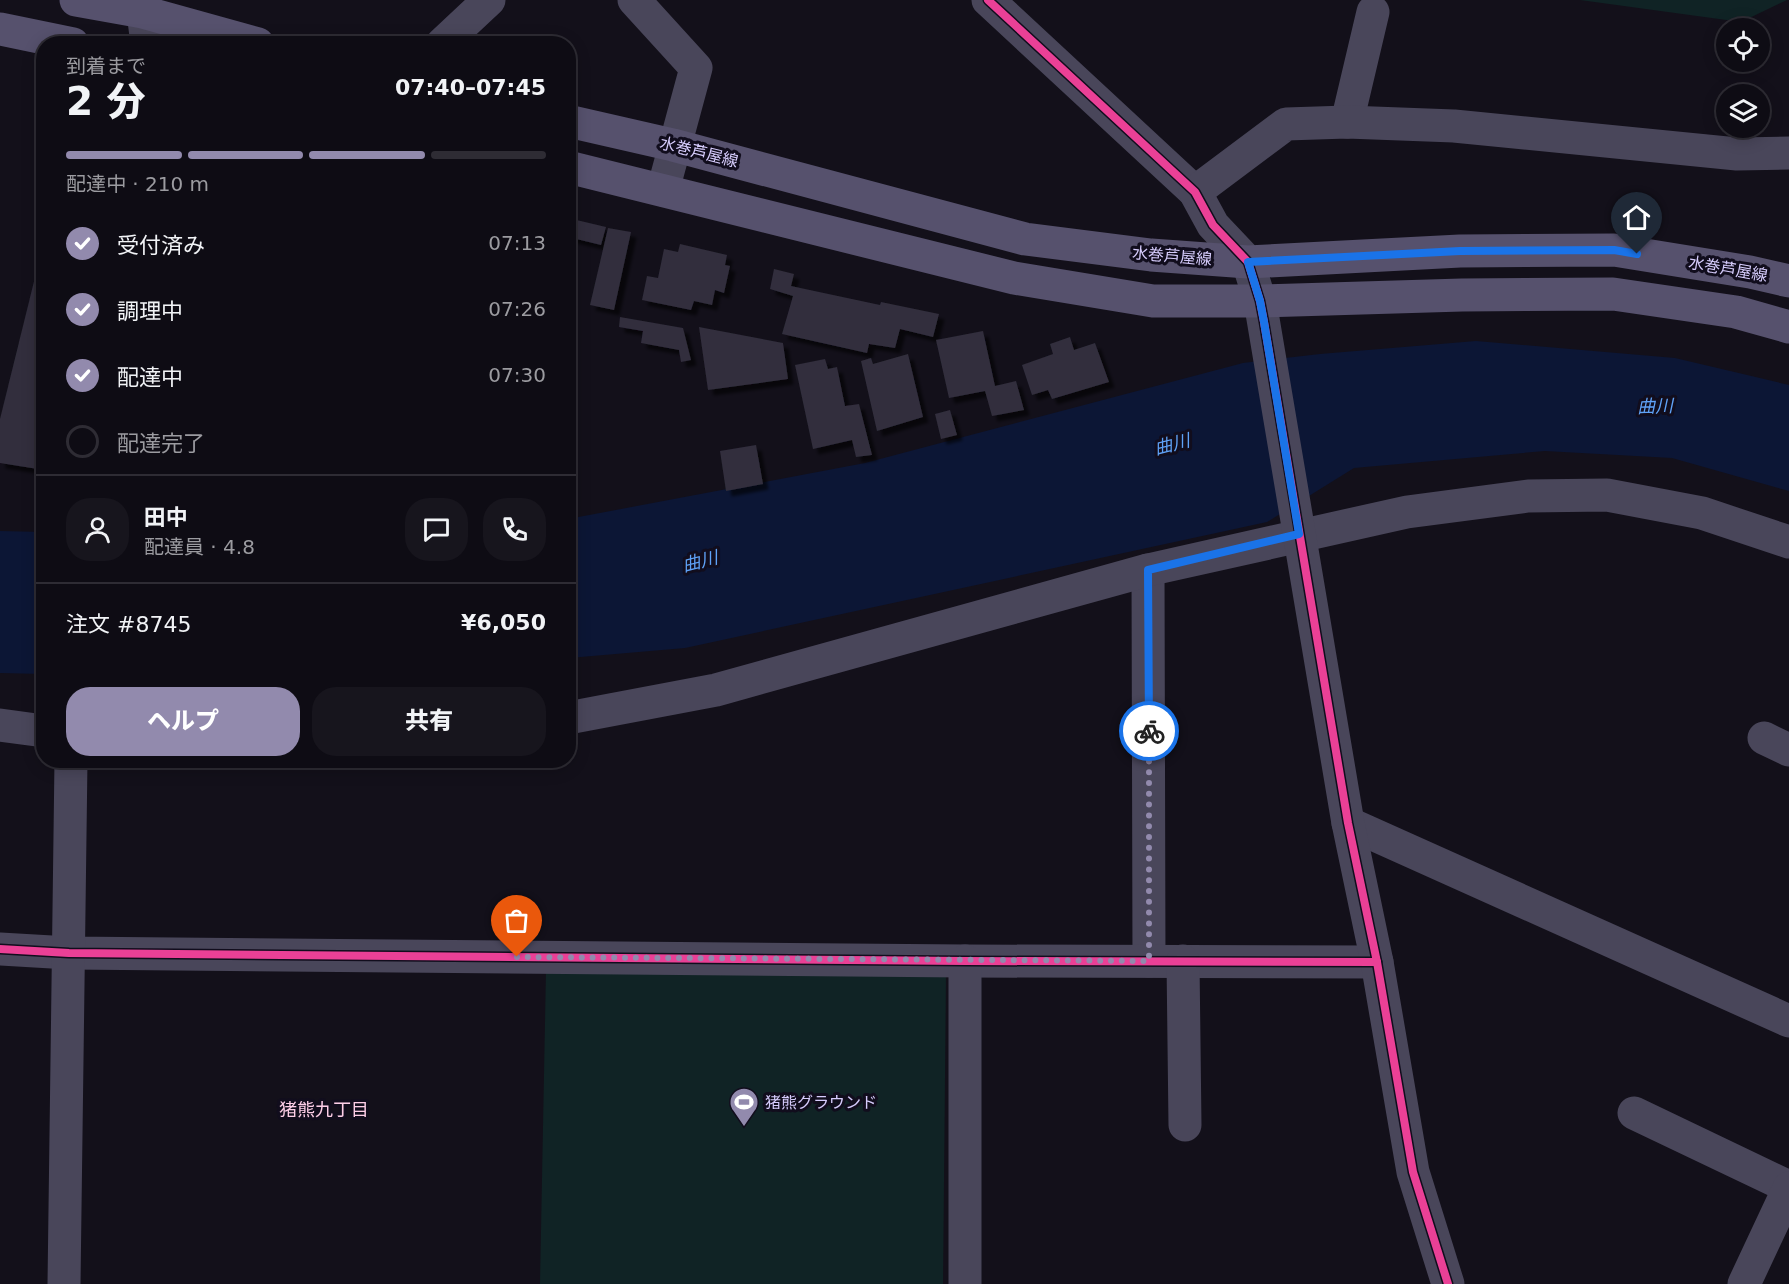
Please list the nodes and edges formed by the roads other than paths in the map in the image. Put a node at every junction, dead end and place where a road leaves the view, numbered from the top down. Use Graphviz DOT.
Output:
graph roads {
  1 [pos="76,0"];
  2 [pos="489,0"];
  3 [pos="634,0"];
  4 [pos="988,0"];
  5 [pos="1373,12"];
  6 [pos="149,14"];
  7 [pos="0,29"];
  8 [pos="36,36"];
  9 [pos="229,36"];
  10 [pos="450,36"];
  11 [pos="576,123"];
  12 [pos="1347,123"];
  13 [pos="673,145"];
  14 [pos="1789,153"];
  15 [pos="576,168"];
  16 [pos="663,190"];
  17 [pos="1195,192"];
  18 [pos="1248,262"];
  19 [pos="1789,281"];
  20 [pos="1260,301"];
  21 [pos="1789,327"];
  22 [pos="1298,527"];
  23 [pos="1789,542"];
  24 [pos="1148,570"];
  25 [pos="576,716"];
  26 [pos="0,725"];
  27 [pos="36,730"];
  28 [pos="71,768"];
  29 [pos="1348,823"];
  30 [pos="0,950"];
  31 [pos="69,953"];
  32 [pos="966,961"];
  33 [pos="1149,961"];
  34 [pos="1183,961"];
  35 [pos="1377,962"];
  36 [pos="1789,1022"];
  37 [pos="1634,1113"];
  38 [pos="1185,1125"];
  39 [pos="1789,1188"];
  40 [pos="64,1284"];
  41 [pos="964,1284"];
  42 [pos="1448,1284"];
  43 [pos="1744,1284"];
  1 -- 6 [label="main road"];
  2 -- 10 [label="street"];
  3 -- 13 [label="street"];
  4 -- 17 [label="street"];
  5 -- 12 [label="street"];
  6 -- 9 [label="main road"];
  7 -- 8 [label="main road"];
  11 -- 13 [label="main road, 水巻芦屋線"];
  12 -- 14 [label="street"];
  12 -- 17 [label="street"];
  13 -- 16 [label="street"];
  13 -- 18 [label="main road, 水巻芦屋線"];
  15 -- 16 [label="main road"];
  16 -- 20 [label="main road"];
  17 -- 18 [label="street"];
  18 -- 19 [label="main road, 水巻芦屋線"];
  18 -- 20 [label="street"];
  20 -- 21 [label="main road"];
  20 -- 22 [label="street"];
  22 -- 23 [label="street"];
  22 -- 24 [label="street"];
  22 -- 29 [label="street"];
  24 -- 25 [label="street"];
  24 -- 33 [label="street"];
  26 -- 27 [label="street"];
  28 -- 31 [label="street"];
  29 -- 35 [label="street"];
  29 -- 36 [label="street"];
  30 -- 31 [label="street"];
  31 -- 32 [label="street"];
  31 -- 40 [label="street"];
  32 -- 33 [label="street"];
  32 -- 41 [label="street"];
  33 -- 34 [label="street"];
  34 -- 35 [label="street"];
  34 -- 38 [label="street"];
  35 -- 42 [label="street"];
  37 -- 39 [label="street"];
  39 -- 43 [label="street"];
}
